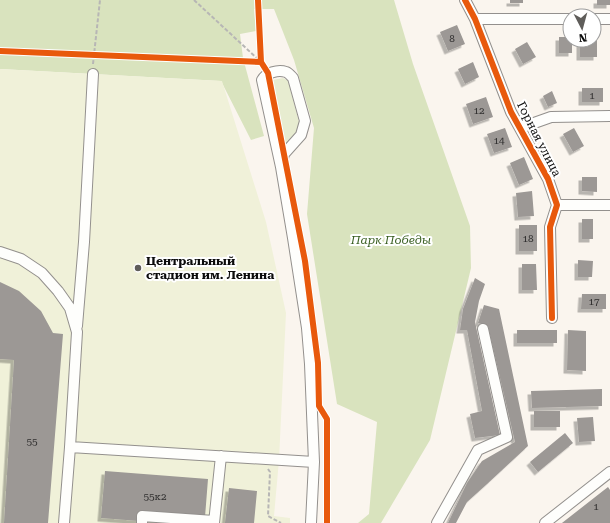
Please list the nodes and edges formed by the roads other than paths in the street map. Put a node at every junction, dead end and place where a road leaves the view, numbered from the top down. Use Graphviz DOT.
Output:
graph roads {
  1 [pos="465,0"];
  2 [pos="475,19"];
  3 [pos="562,19"];
  4 [pos="93,74"];
  5 [pos="610,116"];
  6 [pos="520,128"];
  7 [pos="280,167"];
  8 [pos="556,205"];
  9 [pos="610,205"];
  10 [pos="0,252"];
  11 [pos="552,318"];
  12 [pos="482,329"];
  13 [pos="77,332"];
  14 [pos="70,447"];
  15 [pos="221,456"];
  16 [pos="314,462"];
  17 [pos="610,472"];
  18 [pos="214,522"];
  19 [pos="64,523"];
  20 [pos="142,523"];
  21 [pos="311,523"];
  22 [pos="437,523"];
  23 [pos="545,523"];
  1 -- 2 [label="street, Горная улица"];
  2 -- 3 [label="street"];
  2 -- 6 [label="street, Горная улица"];
  4 -- 13 [label="street"];
  5 -- 6 [label="street"];
  6 -- 8 [label="street, Горная улица"];
  7 -- 7 [label="street"];
  7 -- 16 [label="street"];
  8 -- 9 [label="street"];
  8 -- 11 [label="street"];
  10 -- 13 [label="street"];
  12 -- 22 [label="street"];
  13 -- 14 [label="street"];
  14 -- 15 [label="street"];
  14 -- 19 [label="street"];
  15 -- 16 [label="street"];
  15 -- 18 [label="street"];
  16 -- 21 [label="street"];
  17 -- 23 [label="street"];
  18 -- 20 [label="street"];
}
